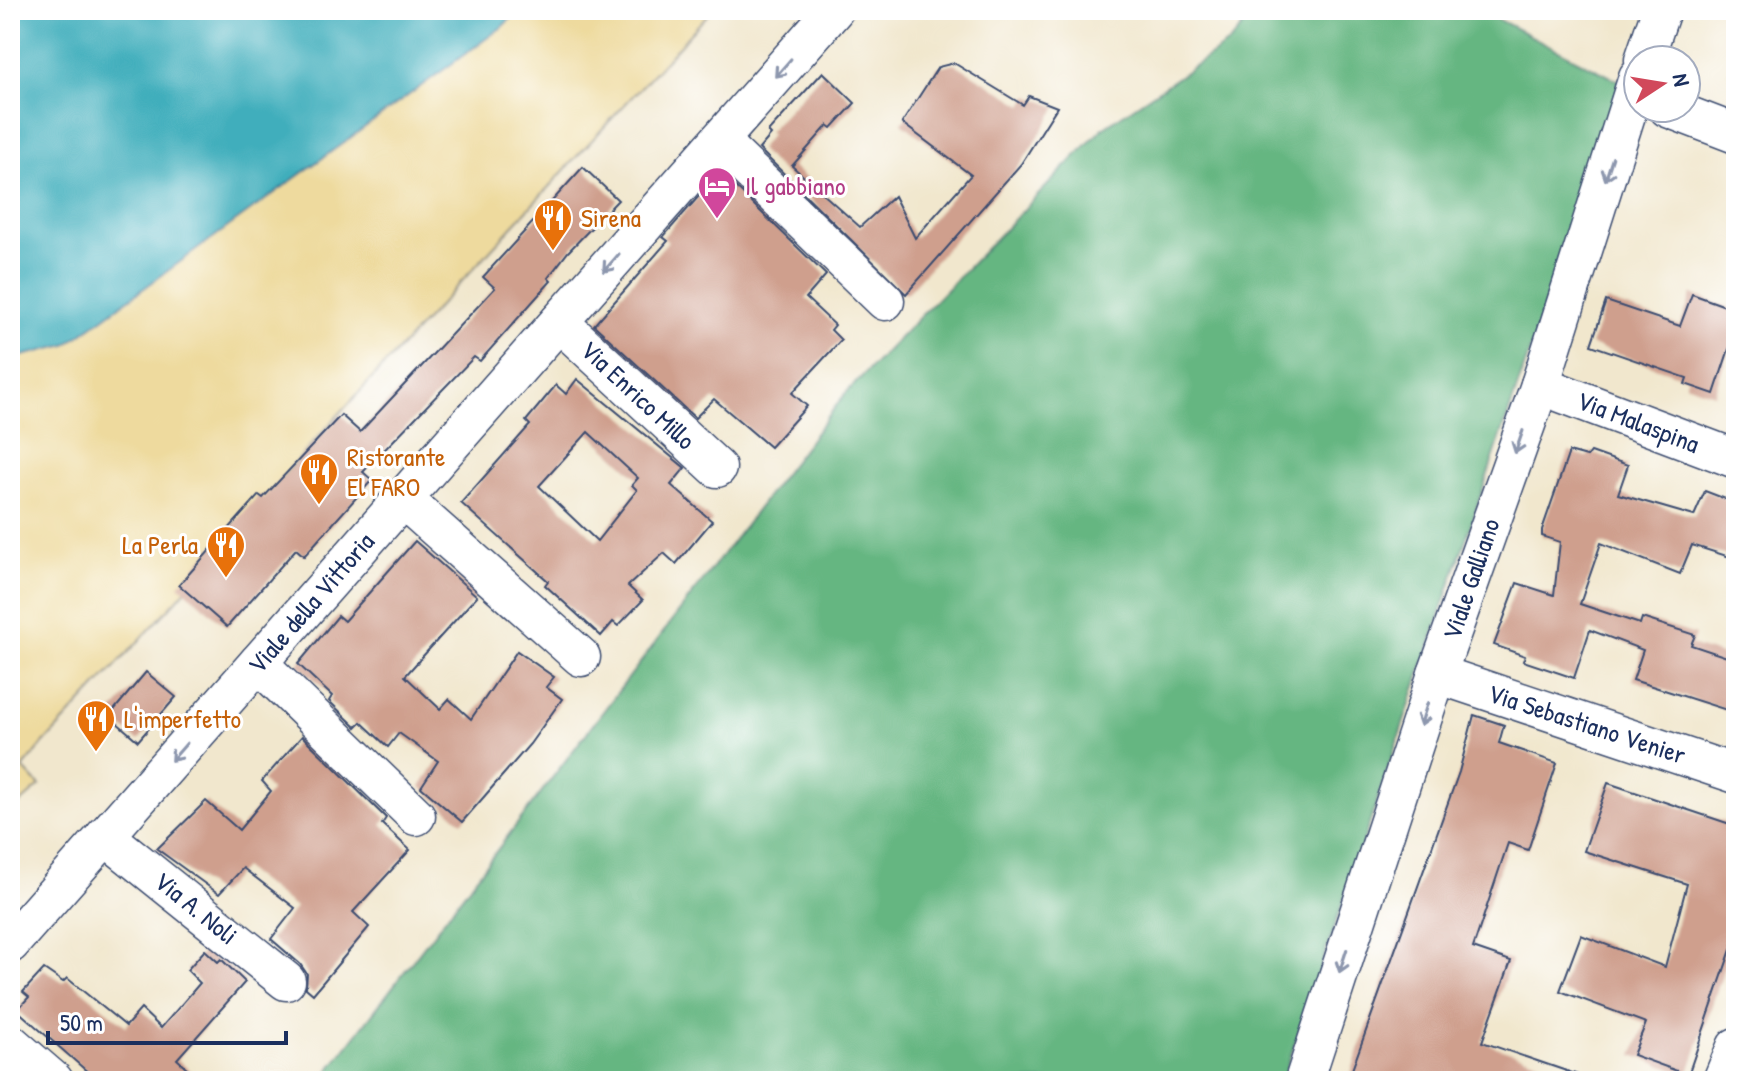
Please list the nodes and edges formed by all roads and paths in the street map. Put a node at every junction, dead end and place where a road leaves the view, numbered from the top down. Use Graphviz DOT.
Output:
graph roads {
  1 [pos="834,10"];
  2 [pos="1661,10"];
  3 [pos="1650,44"];
  4 [pos="1702,121"];
  5 [pos="1624,124"];
  6 [pos="1736,134"];
  7 [pos="719,141"];
  8 [pos="885,301"];
  9 [pos="559,322"];
  10 [pos="1540,385"];
  11 [pos="1736,459"];
  12 [pos="717,468"];
  13 [pos="403,499"];
  14 [pos="581,657"];
  15 [pos="258,663"];
  16 [pos="1437,674"];
  17 [pos="1736,774"];
  18 [pos="416,816"];
  19 [pos="105,836"];
  20 [pos="10,944"];
  21 [pos="286,981"];
  22 [pos="10,1043"];
  23 [pos="1736,1047"];
  24 [pos="54,1081"];
  25 [pos="1304,1081"];
  26 [pos="1722,1081"];
  1 -- 7 [label="street, Viale della Vittoria, one-way"];
  2 -- 3 [label="street, Viale Galliano"];
  4 -- 6 [label="street"];
  5 -- 10 [label="street, Viale Galliano, one-way"];
  7 -- 8 [label="street"];
  7 -- 9 [label="street, Viale della Vittoria, one-way"];
  9 -- 12 [label="street, Via Enrico Millo"];
  9 -- 13 [label="street, Viale della Vittoria"];
  10 -- 11 [label="street, Via Malaspina"];
  10 -- 16 [label="street, Viale Galliano, one-way"];
  13 -- 14 [label="street"];
  13 -- 15 [label="street, Viale della Vittoria"];
  15 -- 18 [label="street"];
  15 -- 19 [label="street, Viale della Vittoria, one-way"];
  16 -- 17 [label="street, Via Sebastiano Venier"];
  16 -- 25 [label="street, Viale Galliano, one-way"];
  19 -- 20 [label="street, Viale della Vittoria"];
  19 -- 21 [label="street, Via A. Noli"];
  22 -- 24 [label="street"];
  23 -- 26 [label="street"];
}
